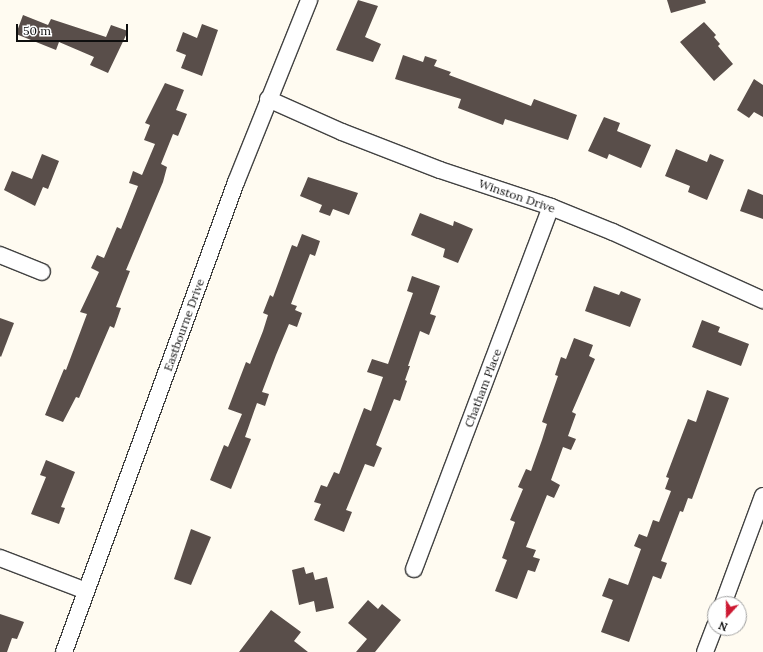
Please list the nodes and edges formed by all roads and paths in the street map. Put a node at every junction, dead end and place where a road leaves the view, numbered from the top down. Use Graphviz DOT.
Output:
graph roads {
  1 [pos="309,0"];
  2 [pos="268,99"];
  3 [pos="551,207"];
  4 [pos="0,255"];
  5 [pos="42,272"];
  6 [pos="763,300"];
  7 [pos="763,496"];
  8 [pos="0,558"];
  9 [pos="414,569"];
  10 [pos="86,591"];
  11 [pos="726,596"];
  12 [pos="711,636"];
  13 [pos="64,652"];
  14 [pos="705,652"];
  1 -- 2 [label="street, Eastbourne Drive"];
  2 -- 3 [label="street, Winston Drive"];
  2 -- 10 [label="street, Eastbourne Drive"];
  3 -- 6 [label="street, Winston Drive"];
  3 -- 9 [label="street, Chatham Place"];
  4 -- 5 [label="street"];
  7 -- 11 [label="street"];
  8 -- 10 [label="street"];
  10 -- 13 [label="street, Eastbourne Drive"];
  12 -- 14 [label="street"];
}
